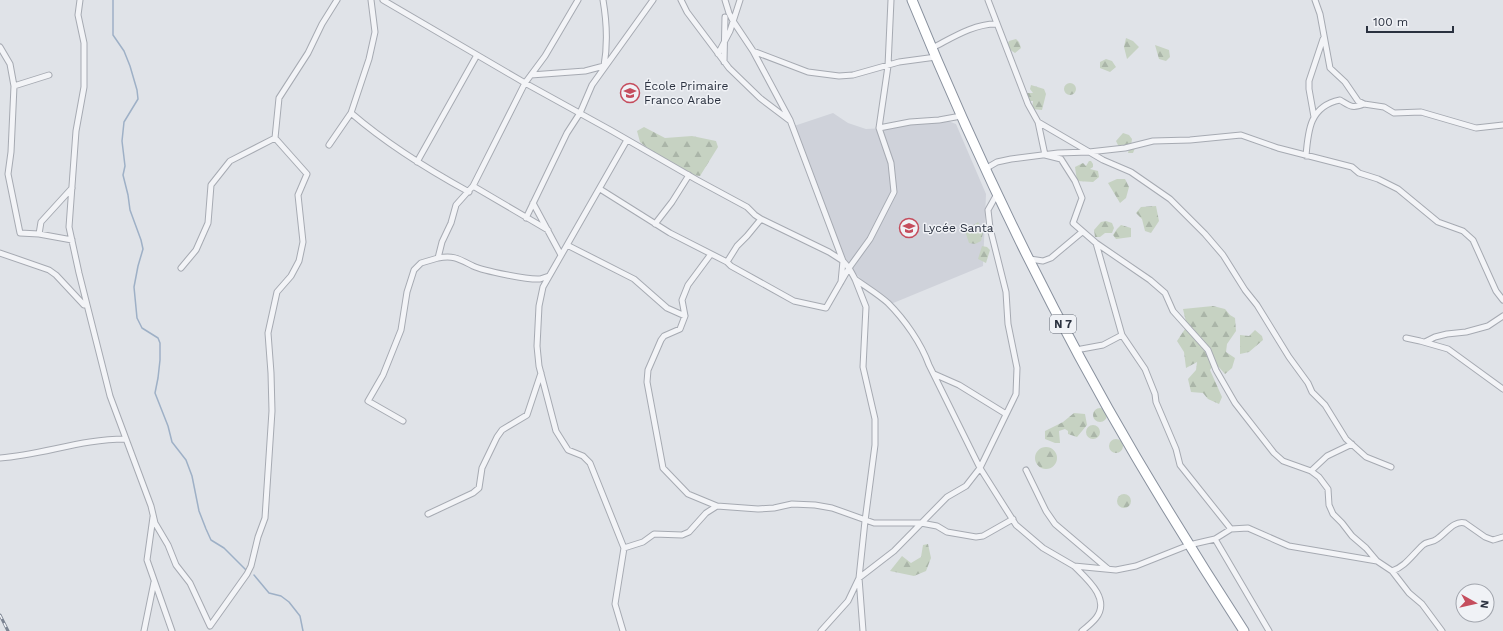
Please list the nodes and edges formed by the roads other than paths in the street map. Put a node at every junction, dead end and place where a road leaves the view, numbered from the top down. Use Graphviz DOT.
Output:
graph roads {
  1 [pos="80,0"];
  2 [pos="337,0"];
  3 [pos="371,0"];
  4 [pos="383,0"];
  5 [pos="578,0"];
  6 [pos="603,0"];
  7 [pos="653,0"];
  8 [pos="681,0"];
  9 [pos="725,0"];
  10 [pos="740,0"];
  11 [pos="891,0"];
  12 [pos="912,0"];
  13 [pos="988,0"];
  14 [pos="1314,0"];
  15 [pos="725,17"];
  16 [pos="733,21"];
  17 [pos="996,24"];
  18 [pos="1324,37"];
  19 [pos="724,41"];
  20 [pos="0,47"];
  21 [pos="753,51"];
  22 [pos="934,52"];
  23 [pos="718,54"];
  24 [pos="477,55"];
  25 [pos="724,62"];
  26 [pos="604,66"];
  27 [pos="888,66"];
  28 [pos="49,75"];
  29 [pos="531,75"];
  30 [pos="525,83"];
  31 [pos="14,86"];
  32 [pos="1364,104"];
  33 [pos="351,113"];
  34 [pos="580,113"];
  35 [pos="961,116"];
  36 [pos="1314,117"];
  37 [pos="790,120"];
  38 [pos="1038,122"];
  39 [pos="1503,125"];
  40 [pos="878,128"];
  41 [pos="275,138"];
  42 [pos="627,140"];
  43 [pos="329,144"];
  44 [pos="1089,152"];
  45 [pos="1044,155"];
  46 [pos="1306,156"];
  47 [pos="417,162"];
  48 [pos="985,169"];
  49 [pos="689,175"];
  50 [pos="473,186"];
  51 [pos="72,188"];
  52 [pos="600,189"];
  53 [pos="469,192"];
  54 [pos="997,194"];
  55 [pos="533,203"];
  56 [pos="526,218"];
  57 [pos="761,219"];
  58 [pos="655,224"];
  59 [pos="548,230"];
  60 [pos="1082,232"];
  61 [pos="39,234"];
  62 [pos="72,240"];
  63 [pos="1096,243"];
  64 [pos="567,245"];
  65 [pos="0,253"];
  66 [pos="711,254"];
  67 [pos="561,255"];
  68 [pos="438,258"];
  69 [pos="1030,260"];
  70 [pos="843,261"];
  71 [pos="727,262"];
  72 [pos="181,268"];
  73 [pos="849,268"];
  74 [pos="549,276"];
  75 [pos="855,279"];
  76 [pos="842,283"];
  77 [pos="1503,300"];
  78 [pos="87,306"];
  79 [pos="685,316"];
  80 [pos="1503,316"];
  81 [pos="1122,335"];
  82 [pos="1406,338"];
  83 [pos="1425,342"];
  84 [pos="1076,350"];
  85 [pos="541,373"];
  86 [pos="934,374"];
  87 [pos="1503,389"];
  88 [pos="1006,414"];
  89 [pos="403,421"];
  90 [pos="125,439"];
  91 [pos="1352,444"];
  92 [pos="0,458"];
  93 [pos="1391,467"];
  94 [pos="980,468"];
  95 [pos="1026,470"];
  96 [pos="1311,471"];
  97 [pos="717,506"];
  98 [pos="153,513"];
  99 [pos="428,514"];
  100 [pos="1013,519"];
  101 [pos="865,521"];
  102 [pos="921,523"];
  103 [pos="1231,529"];
  104 [pos="1503,537"];
  105 [pos="1215,539"];
  106 [pos="1189,545"];
  107 [pos="624,548"];
  108 [pos="1377,561"];
  109 [pos="1074,566"];
  110 [pos="1109,569"];
  111 [pos="1392,571"];
  112 [pos="859,578"];
  113 [pos="154,581"];
  114 [pos="209,629"];
  115 [pos="144,631"];
  116 [pos="172,631"];
  117 [pos="624,631"];
  118 [pos="821,631"];
  119 [pos="863,631"];
  120 [pos="1082,631"];
  121 [pos="1244,631"];
  122 [pos="1269,631"];
  123 [pos="1442,631"];
  1 -- 51 [label="street"];
  2 -- 41 [label="street"];
  3 -- 33 [label="street"];
  4 -- 24 [label="street"];
  5 -- 29 [label="street"];
  6 -- 26 [label="street"];
  7 -- 26 [label="street"];
  8 -- 23 [label="street"];
  9 -- 16 [label="street"];
  10 -- 16 [label="street"];
  11 -- 27 [label="street"];
  12 -- 22 [label="highway, N 7"];
  13 -- 17 [label="street"];
  14 -- 18 [label="street"];
  15 -- 19 [label="street"];
  16 -- 19 [label="street"];
  16 -- 21 [label="street"];
  17 -- 22 [label="street"];
  17 -- 38 [label="street"];
  18 -- 32 [label="street"];
  18 -- 36 [label="street"];
  19 -- 23 [label="street"];
  19 -- 25 [label="street"];
  20 -- 31 [label="street"];
  21 -- 27 [label="street"];
  21 -- 37 [label="street"];
  22 -- 27 [label="street"];
  22 -- 35 [label="highway, N 7"];
  23 -- 25 [label="street"];
  24 -- 30 [label="street"];
  24 -- 47 [label="street"];
  25 -- 37 [label="street"];
  26 -- 29 [label="street"];
  26 -- 34 [label="street"];
  27 -- 40 [label="street"];
  28 -- 31 [label="street"];
  29 -- 30 [label="street"];
  30 -- 34 [label="street"];
  30 -- 50 [label="street"];
  31 -- 61 [label="street"];
  32 -- 36 [label="street"];
  32 -- 39 [label="street"];
  33 -- 43 [label="street"];
  33 -- 47 [label="street"];
  34 -- 42 [label="street"];
  34 -- 55 [label="street"];
  35 -- 40 [label="street"];
  35 -- 48 [label="highway, N 7"];
  36 -- 46 [label="street"];
  37 -- 70 [label="street"];
  38 -- 44 [label="street"];
  38 -- 45 [label="street"];
  40 -- 73 [label="street"];
  41 -- 72 [label="street"];
  41 -- 114 [label="street"];
  42 -- 49 [label="street"];
  42 -- 52 [label="street"];
  44 -- 45 [label="street"];
  44 -- 46 [label="street"];
  44 -- 91 [label="street"];
  45 -- 48 [label="street"];
  45 -- 60 [label="street"];
  46 -- 77 [label="street"];
  47 -- 53 [label="street"];
  48 -- 54 [label="highway, N 7"];
  49 -- 57 [label="street"];
  49 -- 58 [label="street"];
  50 -- 53 [label="street"];
  50 -- 56 [label="street"];
  51 -- 61 [label="street"];
  51 -- 62 [label="street"];
  52 -- 58 [label="street"];
  52 -- 64 [label="street"];
  53 -- 68 [label="street"];
  54 -- 69 [label="highway, N 7"];
  54 -- 88 [label="street"];
  55 -- 56 [label="street"];
  55 -- 59 [label="street"];
  56 -- 59 [label="street"];
  57 -- 70 [label="street"];
  57 -- 71 [label="street"];
  58 -- 66 [label="street"];
  59 -- 67 [label="street"];
  60 -- 63 [label="street"];
  60 -- 69 [label="street"];
  61 -- 62 [label="street"];
  62 -- 78 [label="street"];
  63 -- 81 [label="street"];
  63 -- 96 [label="street"];
  64 -- 67 [label="street"];
  64 -- 79 [label="street"];
  65 -- 78 [label="street"];
  66 -- 71 [label="street"];
  66 -- 79 [label="street"];
  67 -- 74 [label="street"];
  68 -- 74 [label="street"];
  68 -- 89 [label="street"];
  69 -- 84 [label="highway, N 7"];
  70 -- 73 [label="street"];
  70 -- 76 [label="street"];
  71 -- 76 [label="street"];
  73 -- 75 [label="street"];
  73 -- 76 [label="street"];
  74 -- 85 [label="street"];
  75 -- 86 [label="street"];
  75 -- 101 [label="street"];
  78 -- 90 [label="street"];
  79 -- 97 [label="street"];
  80 -- 83 [label="street"];
  81 -- 84 [label="street"];
  81 -- 103 [label="street"];
  82 -- 83 [label="street"];
  83 -- 87 [label="street"];
  84 -- 106 [label="highway, N 7"];
  85 -- 99 [label="street"];
  85 -- 107 [label="street"];
  86 -- 88 [label="street"];
  86 -- 94 [label="street"];
  88 -- 94 [label="street"];
  90 -- 92 [label="street"];
  90 -- 98 [label="street"];
  91 -- 93 [label="street"];
  91 -- 96 [label="street"];
  94 -- 100 [label="street"];
  94 -- 102 [label="street"];
  95 -- 110 [label="street"];
  96 -- 108 [label="street"];
  97 -- 101 [label="street"];
  97 -- 107 [label="street"];
  98 -- 113 [label="street"];
  98 -- 114 [label="street"];
  100 -- 102 [label="street"];
  100 -- 109 [label="street"];
  101 -- 102 [label="street"];
  101 -- 112 [label="street"];
  102 -- 112 [label="street"];
  103 -- 105 [label="street"];
  103 -- 108 [label="street"];
  104 -- 111 [label="street"];
  105 -- 106 [label="street"];
  105 -- 122 [label="street"];
  106 -- 110 [label="street"];
  106 -- 121 [label="highway, N 7"];
  107 -- 117 [label="street"];
  108 -- 111 [label="street"];
  109 -- 110 [label="street"];
  109 -- 120 [label="street"];
  111 -- 123 [label="street"];
  112 -- 118 [label="street"];
  112 -- 119 [label="street"];
  113 -- 115 [label="street"];
  113 -- 116 [label="street"];
}
